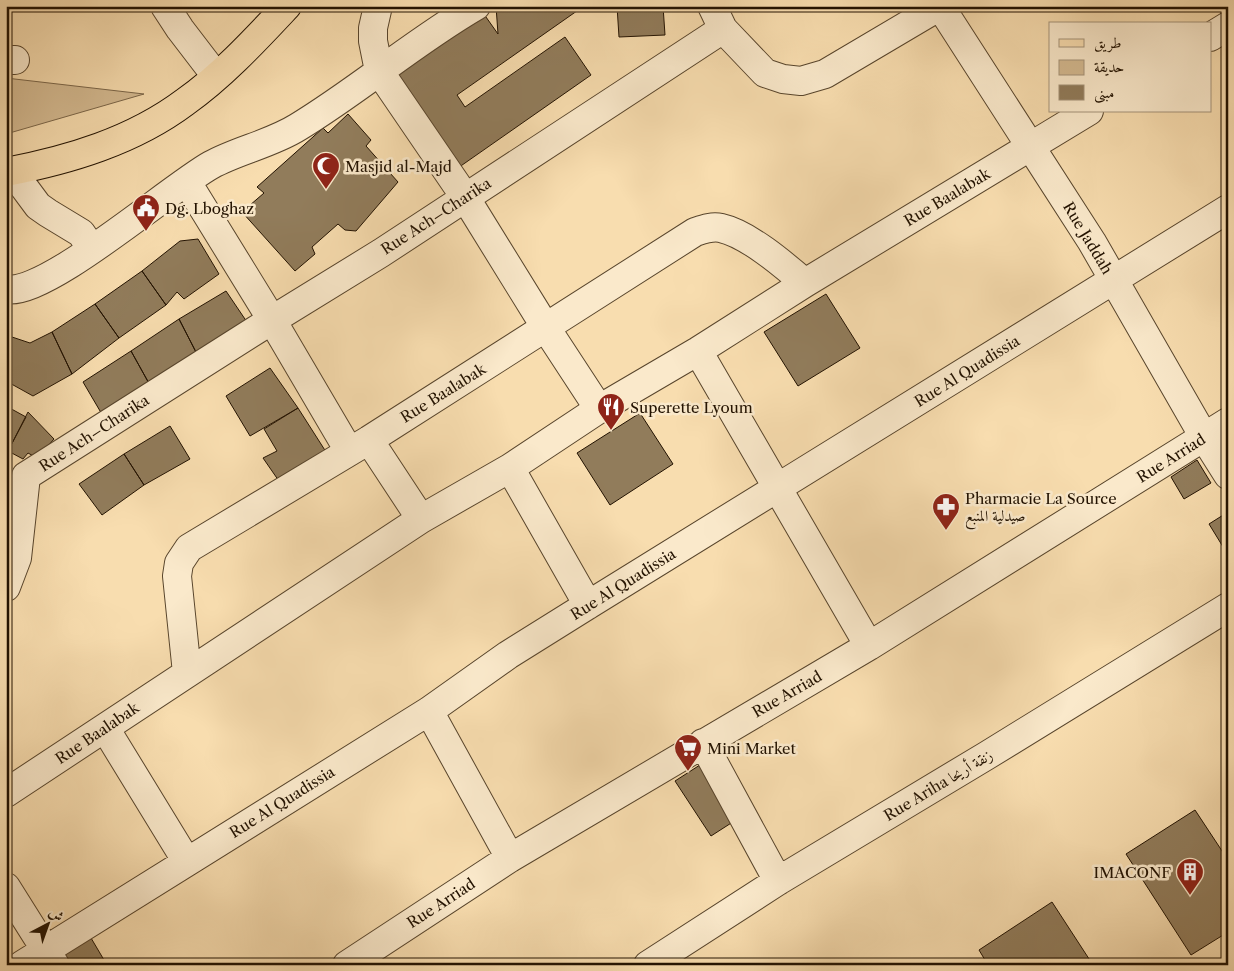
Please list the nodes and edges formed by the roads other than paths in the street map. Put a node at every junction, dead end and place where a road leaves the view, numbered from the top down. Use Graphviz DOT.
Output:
graph roads {
  1 [pos="165,6"];
  2 [pos="287,6"];
  3 [pos="378,6"];
  4 [pos="476,6"];
  5 [pos="940,6"];
  6 [pos="717,18"];
  7 [pos="1228,26"];
  8 [pos="1212,36"];
  9 [pos="379,71"];
  10 [pos="216,76"];
  11 [pos="1087,112"];
  12 [pos="1031,147"];
  13 [pos="9,171"];
  14 [pos="187,182"];
  15 [pos="464,197"];
  16 [pos="1228,210"];
  17 [pos="92,249"];
  18 [pos="1113,280"];
  19 [pos="805,283"];
  20 [pos="6,289"];
  21 [pos="272,320"];
  22 [pos="546,328"];
  23 [pos="698,351"];
  24 [pos="599,409"];
  25 [pos="1228,422"];
  26 [pos="1204,437"];
  27 [pos="359,446"];
  28 [pos="510,468"];
  29 [pos="16,474"];
  30 [pos="1228,475"];
  31 [pos="778,489"];
  32 [pos="421,519"];
  33 [pos="6,587"];
  34 [pos="588,604"];
  35 [pos="1228,607"];
  36 [pos="869,646"];
  37 [pos="187,673"];
  38 [pos="428,711"];
  39 [pos="105,728"];
  40 [pos="702,743"];
  41 [pos="6,793"];
  42 [pos="510,858"];
  43 [pos="187,862"];
  44 [pos="778,881"];
  45 [pos="6,887"];
  46 [pos="51,958"];
  47 [pos="22,965"];
  48 [pos="346,965"];
  49 [pos="648,965"];
  1 -- 10 [label="street"];
  2 -- 10 [label="main road"];
  3 -- 9 [label="street"];
  4 -- 9 [label="street"];
  5 -- 6 [label="street, Rue Ach–Charika"];
  5 -- 12 [label="street, Rue Jaddah"];
  6 -- 15 [label="street, Rue Ach–Charika"];
  7 -- 8 [label="street"];
  9 -- 14 [label="street"];
  9 -- 15 [label="street"];
  10 -- 13 [label="main road"];
  11 -- 12 [label="street, Rue Baalabak"];
  12 -- 18 [label="street, Rue Jaddah"];
  12 -- 19 [label="street, Rue Baalabak"];
  13 -- 17 [label="street"];
  14 -- 17 [label="street"];
  14 -- 21 [label="street"];
  15 -- 21 [label="street, Rue Ach–Charika"];
  15 -- 22 [label="street"];
  16 -- 18 [label="street, Rue Al Quadissia"];
  17 -- 20 [label="street"];
  18 -- 26 [label="street, Rue Jaddah"];
  18 -- 31 [label="street, Rue Al Quadissia"];
  19 -- 22 [label="street, Rue Baalabak"];
  19 -- 23 [label="street, Rue Baalabak"];
  21 -- 27 [label="street"];
  21 -- 29 [label="street, Rue Ach–Charika"];
  22 -- 24 [label="street"];
  22 -- 27 [label="street, Rue Baalabak"];
  23 -- 24 [label="street, Rue Baalabak"];
  23 -- 31 [label="street"];
  24 -- 28 [label="street, Rue Baalabak"];
  25 -- 26 [label="street, Rue Arriad"];
  26 -- 30 [label="street, Rue Jaddah"];
  26 -- 36 [label="street, Rue Arriad"];
  27 -- 32 [label="street"];
  27 -- 37 [label="street, Rue Baalabak"];
  28 -- 32 [label="street, Rue Baalabak"];
  28 -- 34 [label="street"];
  29 -- 33 [label="street, Rue Ach–Charika"];
  31 -- 34 [label="street, Rue Al Quadissia"];
  31 -- 36 [label="street"];
  32 -- 37 [label="street, Rue Baalabak"];
  34 -- 38 [label="street, Rue Al Quadissia"];
  35 -- 44 [label="street, Rue Ariha زنقة أريحا"];
  36 -- 40 [label="street, Rue Arriad"];
  37 -- 39 [label="street, Rue Baalabak"];
  38 -- 42 [label="street"];
  38 -- 43 [label="street, Rue Al Quadissia"];
  39 -- 41 [label="street, Rue Baalabak"];
  39 -- 43 [label="street"];
  40 -- 42 [label="street, Rue Arriad"];
  40 -- 44 [label="street"];
  42 -- 48 [label="street, Rue Arriad"];
  43 -- 46 [label="street, Rue Al Quadissia"];
  44 -- 49 [label="street, Rue Ariha زنقة أريحا"];
  45 -- 46 [label="street"];
  46 -- 47 [label="street, Rue Al Quadissia"];
}
